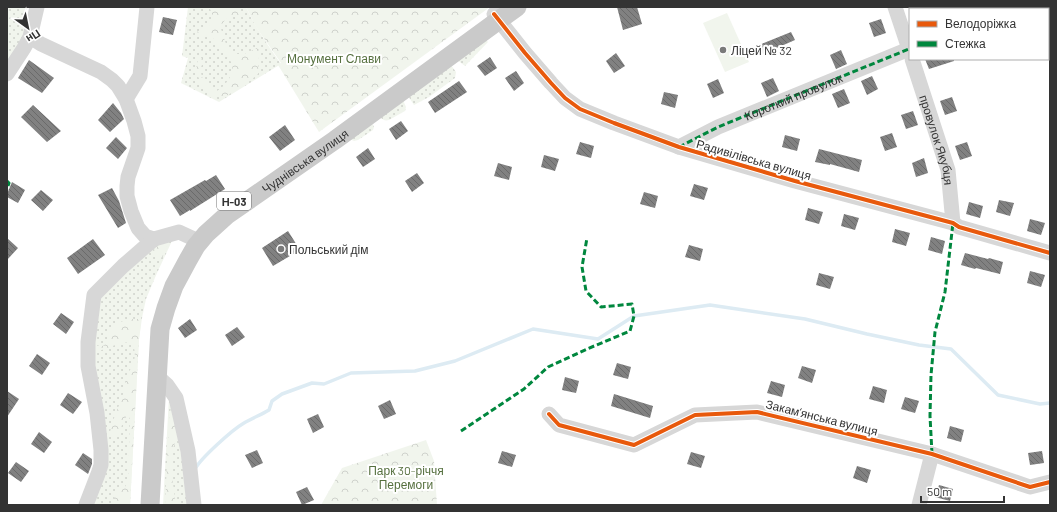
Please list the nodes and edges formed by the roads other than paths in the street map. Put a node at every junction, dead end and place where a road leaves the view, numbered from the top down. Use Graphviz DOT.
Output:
graph roads {
  1 [pos="37,7"];
  2 [pos="147,7"];
  3 [pos="517,7"];
  4 [pos="895,7"];
  5 [pos="499,13"];
  6 [pos="30,37"];
  7 [pos="909,50"];
  8 [pos="909,53"];
  9 [pos="912,60"];
  10 [pos="7,74"];
  11 [pos="126,99"];
  12 [pos="679,147"];
  13 [pos="953,223"];
  14 [pos="154,239"];
  15 [pos="195,241"];
  16 [pos="1050,253"];
  17 [pos="157,376"];
  18 [pos="549,414"];
  19 [pos="932,454"];
  20 [pos="1050,482"];
  21 [pos="86,505"];
  22 [pos="142,505"];
  23 [pos="150,505"];
  24 [pos="194,505"];
  25 [pos="919,505"];
  1 -- 6 [label="street"];
  2 -- 11 [label="street"];
  3 -- 5 [label="main road, Чуднівська вулиця / Н-03"];
  4 -- 7 [label="street, провулок Якубця"];
  5 -- 12 [label="street, Радивілівська вулиця"];
  5 -- 15 [label="main road, Чуднівська вулиця / Н-03"];
  6 -- 10 [label="street"];
  6 -- 11 [label="street"];
  8 -- 12 [label="street, Короткий провулок"];
  9 -- 13 [label="street, провулок Якубця"];
  11 -- 14 [label="street"];
  12 -- 13 [label="street, Радивілівська вулиця"];
  13 -- 16 [label="street, Радивілівська вулиця"];
  14 -- 15 [label="street"];
  14 -- 21 [label="street"];
  15 -- 17 [label="main road, Чуднівська вулиця / Н-03"];
  15 -- 22 [label="main road, Чуднівська вулиця / Н-03"];
  17 -- 23 [label="main road, Чуднівська вулиця / Н-03"];
  17 -- 24 [label="street"];
  18 -- 19 [label="street, Закамʼянська вулиця"];
  19 -- 20 [label="street, Закамʼянська вулиця"];
  19 -- 25 [label="street"];
}
